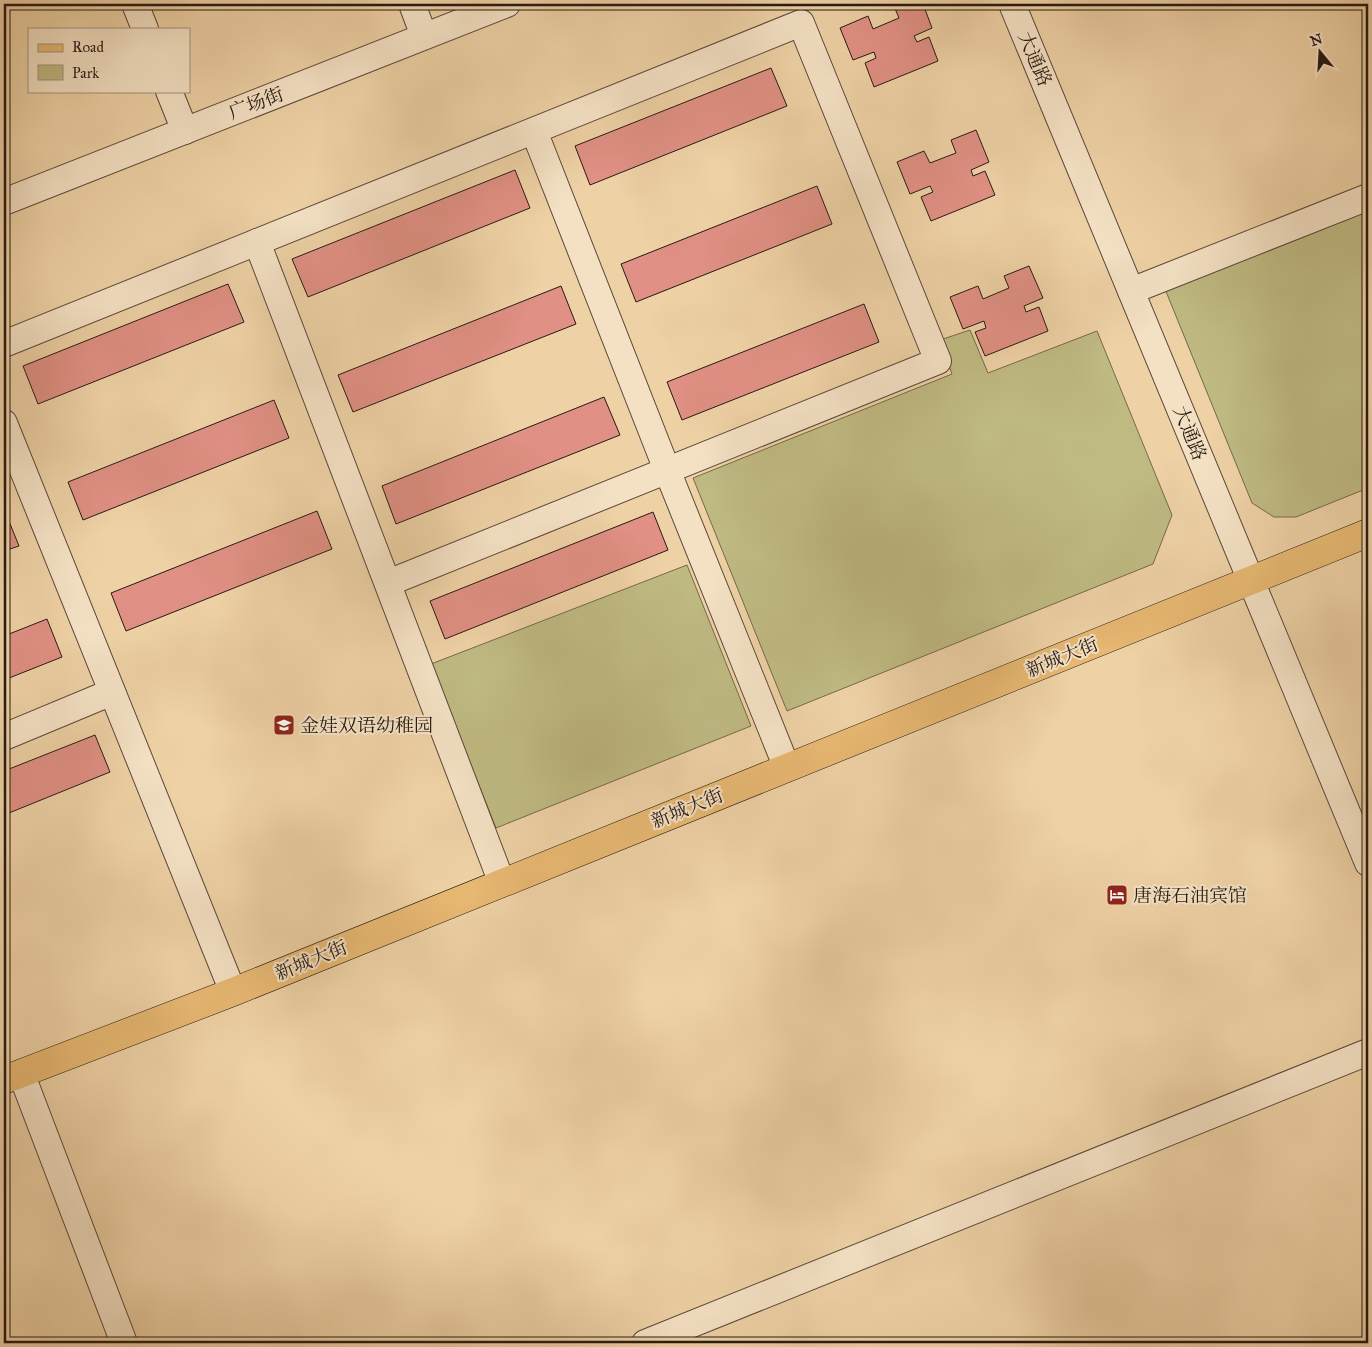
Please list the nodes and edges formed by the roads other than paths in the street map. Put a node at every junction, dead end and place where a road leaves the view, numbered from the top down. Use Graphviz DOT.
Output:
graph roads {
  1 [pos="135,4"];
  2 [pos="412,4"];
  3 [pos="507,4"];
  4 [pos="1012,4"];
  5 [pos="145,28"];
  6 [pos="424,36"];
  7 [pos="169,92"];
  8 [pos="185,131"];
  9 [pos="534,131"];
  10 [pos="1368,197"];
  11 [pos="4,202"];
  12 [pos="258,242"];
  13 [pos="1131,291"];
  14 [pos="4,344"];
  15 [pos="4,423"];
  16 [pos="667,470"];
  17 [pos="1368,534"];
  18 [pos="1251,580"];
  19 [pos="388,583"];
  20 [pos="112,692"];
  21 [pos="4,737"];
  22 [pos="787,768"];
  23 [pos="1368,863"];
  24 [pos="502,883"];
  25 [pos="233,992"];
  26 [pos="1368,1052"];
  27 [pos="13,1076"];
  28 [pos="124,1343"];
  29 [pos="645,1343"];
  1 -- 5 [label="street"];
  2 -- 6 [label="street"];
  3 -- 6 [label="street, 广场街"];
  4 -- 13 [label="street, 大通路"];
  6 -- 8 [label="street, 广场街"];
  7 -- 8 [label="street"];
  8 -- 11 [label="street, 广场街"];
  9 -- 12 [label="street"];
  9 -- 16 [label="street"];
  9 -- 16 [label="street"];
  10 -- 13 [label="street"];
  12 -- 14 [label="street"];
  12 -- 19 [label="street"];
  13 -- 18 [label="street, 大通路"];
  15 -- 20 [label="street"];
  16 -- 19 [label="street"];
  16 -- 22 [label="street"];
  17 -- 18 [label="main road, 新城大街"];
  18 -- 22 [label="main road, 新城大街"];
  18 -- 23 [label="street, 大通路"];
  19 -- 24 [label="street"];
  20 -- 21 [label="street"];
  20 -- 25 [label="street"];
  22 -- 24 [label="main road, 新城大街"];
  24 -- 25 [label="main road, 新城大街"];
  25 -- 27 [label="main road, 新城大街"];
  26 -- 29 [label="street"];
  27 -- 28 [label="street"];
}
